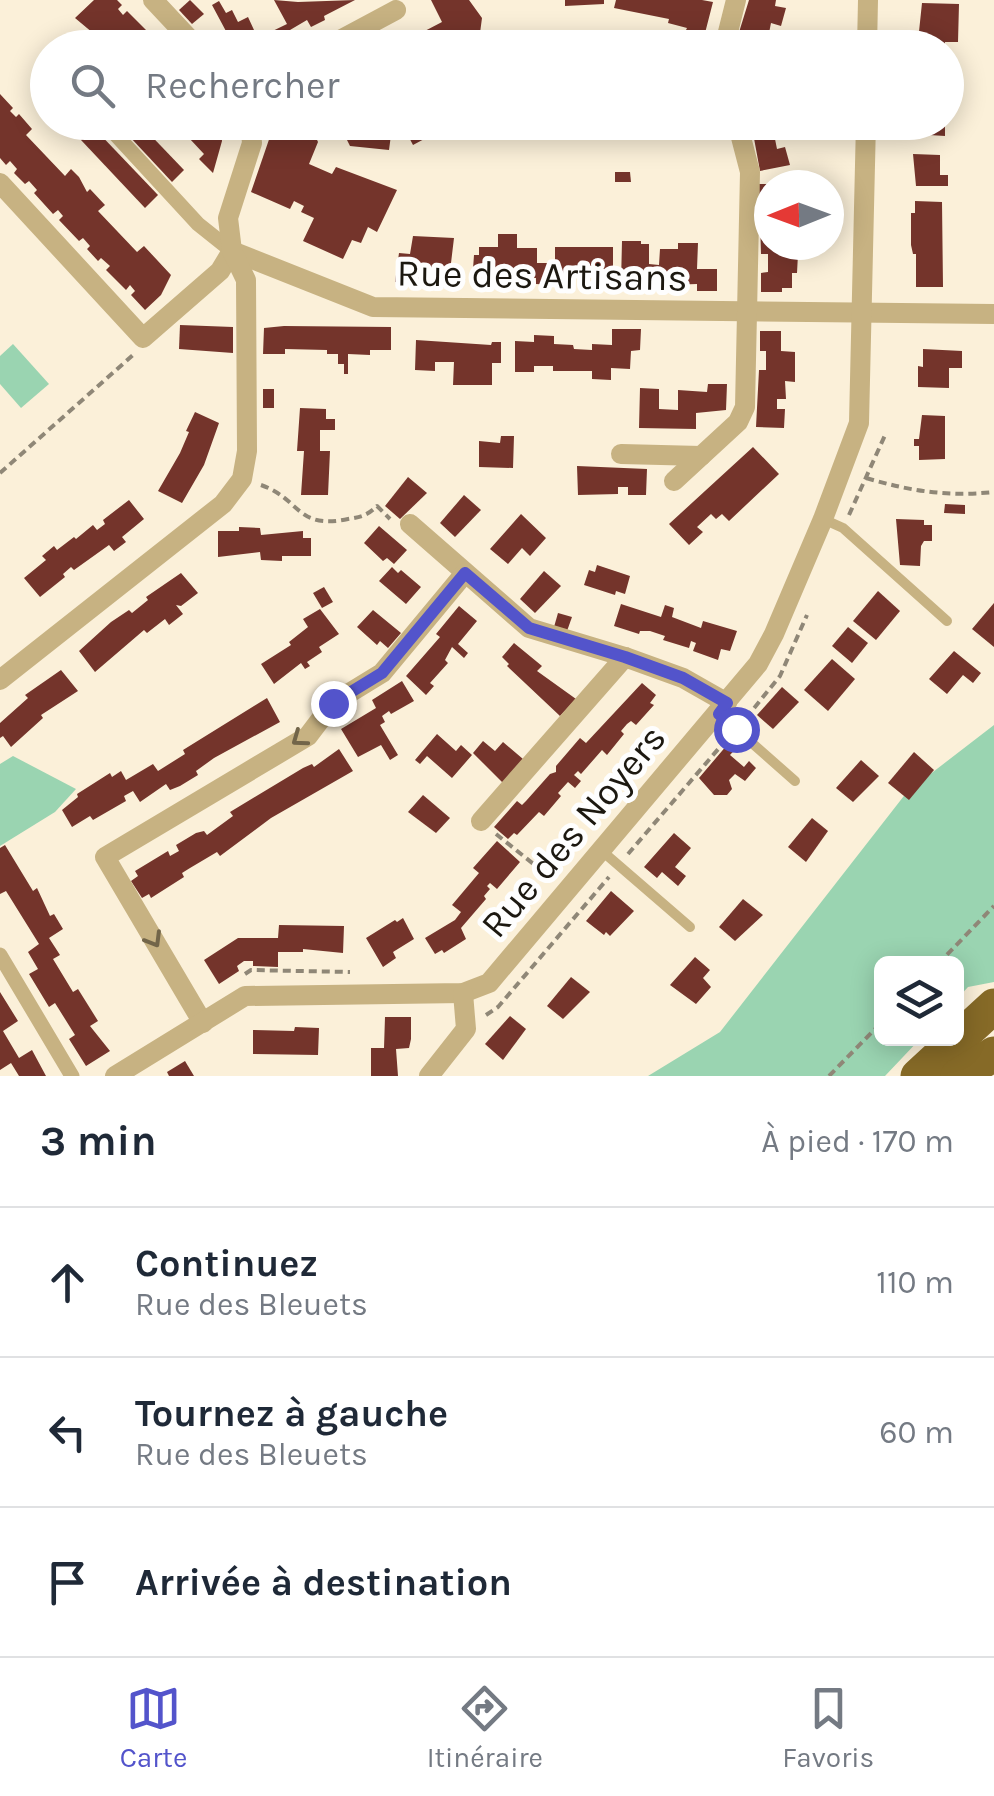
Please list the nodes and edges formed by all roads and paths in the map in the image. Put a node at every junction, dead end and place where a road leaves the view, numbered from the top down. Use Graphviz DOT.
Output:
graph roads {
  1 [pos="153,0"];
  2 [pos="736,0"];
  3 [pos="868,0"];
  4 [pos="396,10"];
  5 [pos="181,30"];
  6 [pos="359,30"];
  7 [pos="728,30"];
  8 [pos="867,30"];
  9 [pos="121,140"];
  10 [pos="252,140"];
  11 [pos="742,140"];
  12 [pos="866,140"];
  13 [pos="0,184"];
  14 [pos="232,251"];
  15 [pos="748,312"];
  16 [pos="862,314"];
  17 [pos="994,314"];
  18 [pos="143,338"];
  19 [pos="621,454"];
  20 [pos="701,456"];
  21 [pos="843,470"];
  22 [pos="0,473"];
  23 [pos="242,479"];
  24 [pos="674,481"];
  25 [pos="994,492"];
  26 [pos="823,519"];
  27 [pos="410,524"];
  28 [pos="465,573"];
  29 [pos="947,621"];
  30 [pos="625,657"];
  31 [pos="0,680"];
  32 [pos="723,708"];
  33 [pos="795,781"];
  34 [pos="480,821"];
  35 [pos="602,850"];
  36 [pos="568,891"];
  37 [pos="994,906"];
  38 [pos="690,928"];
  39 [pos="0,955"];
  40 [pos="946,956"];
  41 [pos="367,972"];
  42 [pos="236,980"];
  43 [pos="463,993"];
  44 [pos="994,1006"];
  45 [pos="203,1022"];
  46 [pos="874,1030"];
  47 [pos="994,1054"];
  48 [pos="123,1074"];
  49 [pos="72,1076"];
  50 [pos="429,1076"];
  51 [pos="829,1076"];
  52 [pos="918,1076"];
  53 [pos="958,1076"];
  1 -- 5 [label="street"];
  2 -- 7 [label="street"];
  3 -- 8 [label="street"];
  4 -- 6 [label="street"];
  9 -- 14 [label="street"];
  10 -- 14 [label="street"];
  11 -- 15 [label="street"];
  12 -- 16 [label="street, Rue des Noyers"];
  13 -- 18 [label="street"];
  14 -- 15 [label="street, Rue des Artisans"];
  14 -- 18 [label="street"];
  14 -- 23 [label="street"];
  15 -- 16 [label="street, Rue des Artisans"];
  15 -- 20 [label="street"];
  16 -- 17 [label="street, Rue des Artisans"];
  16 -- 21 [label="street, Rue des Noyers"];
  18 -- 22 [label="path"];
  19 -- 20 [label="street"];
  20 -- 24 [label="street"];
  21 -- 25 [label="path"];
  21 -- 26 [label="street, Rue des Noyers"];
  23 -- 27 [label="path"];
  23 -- 31 [label="street"];
  26 -- 29 [label="lane"];
  26 -- 32 [label="street, Rue des Noyers"];
  27 -- 28 [label="street"];
  28 -- 30 [label="street"];
  28 -- 45 [label="street, one-way"];
  30 -- 32 [label="street"];
  30 -- 34 [label="street"];
  32 -- 33 [label="lane"];
  32 -- 35 [label="street, Rue des Noyers"];
  34 -- 36 [label="path"];
  35 -- 36 [label="street, Rue des Noyers"];
  35 -- 38 [label="lane"];
  36 -- 43 [label="street, Rue des Noyers"];
  37 -- 40 [label="path"];
  39 -- 49 [label="street"];
  41 -- 42 [label="path"];
  43 -- 45 [label="street"];
  43 -- 50 [label="street"];
  44 -- 52 [label="highway"];
  45 -- 48 [label="street"];
  46 -- 51 [label="path"];
  47 -- 53 [label="highway"];
}
